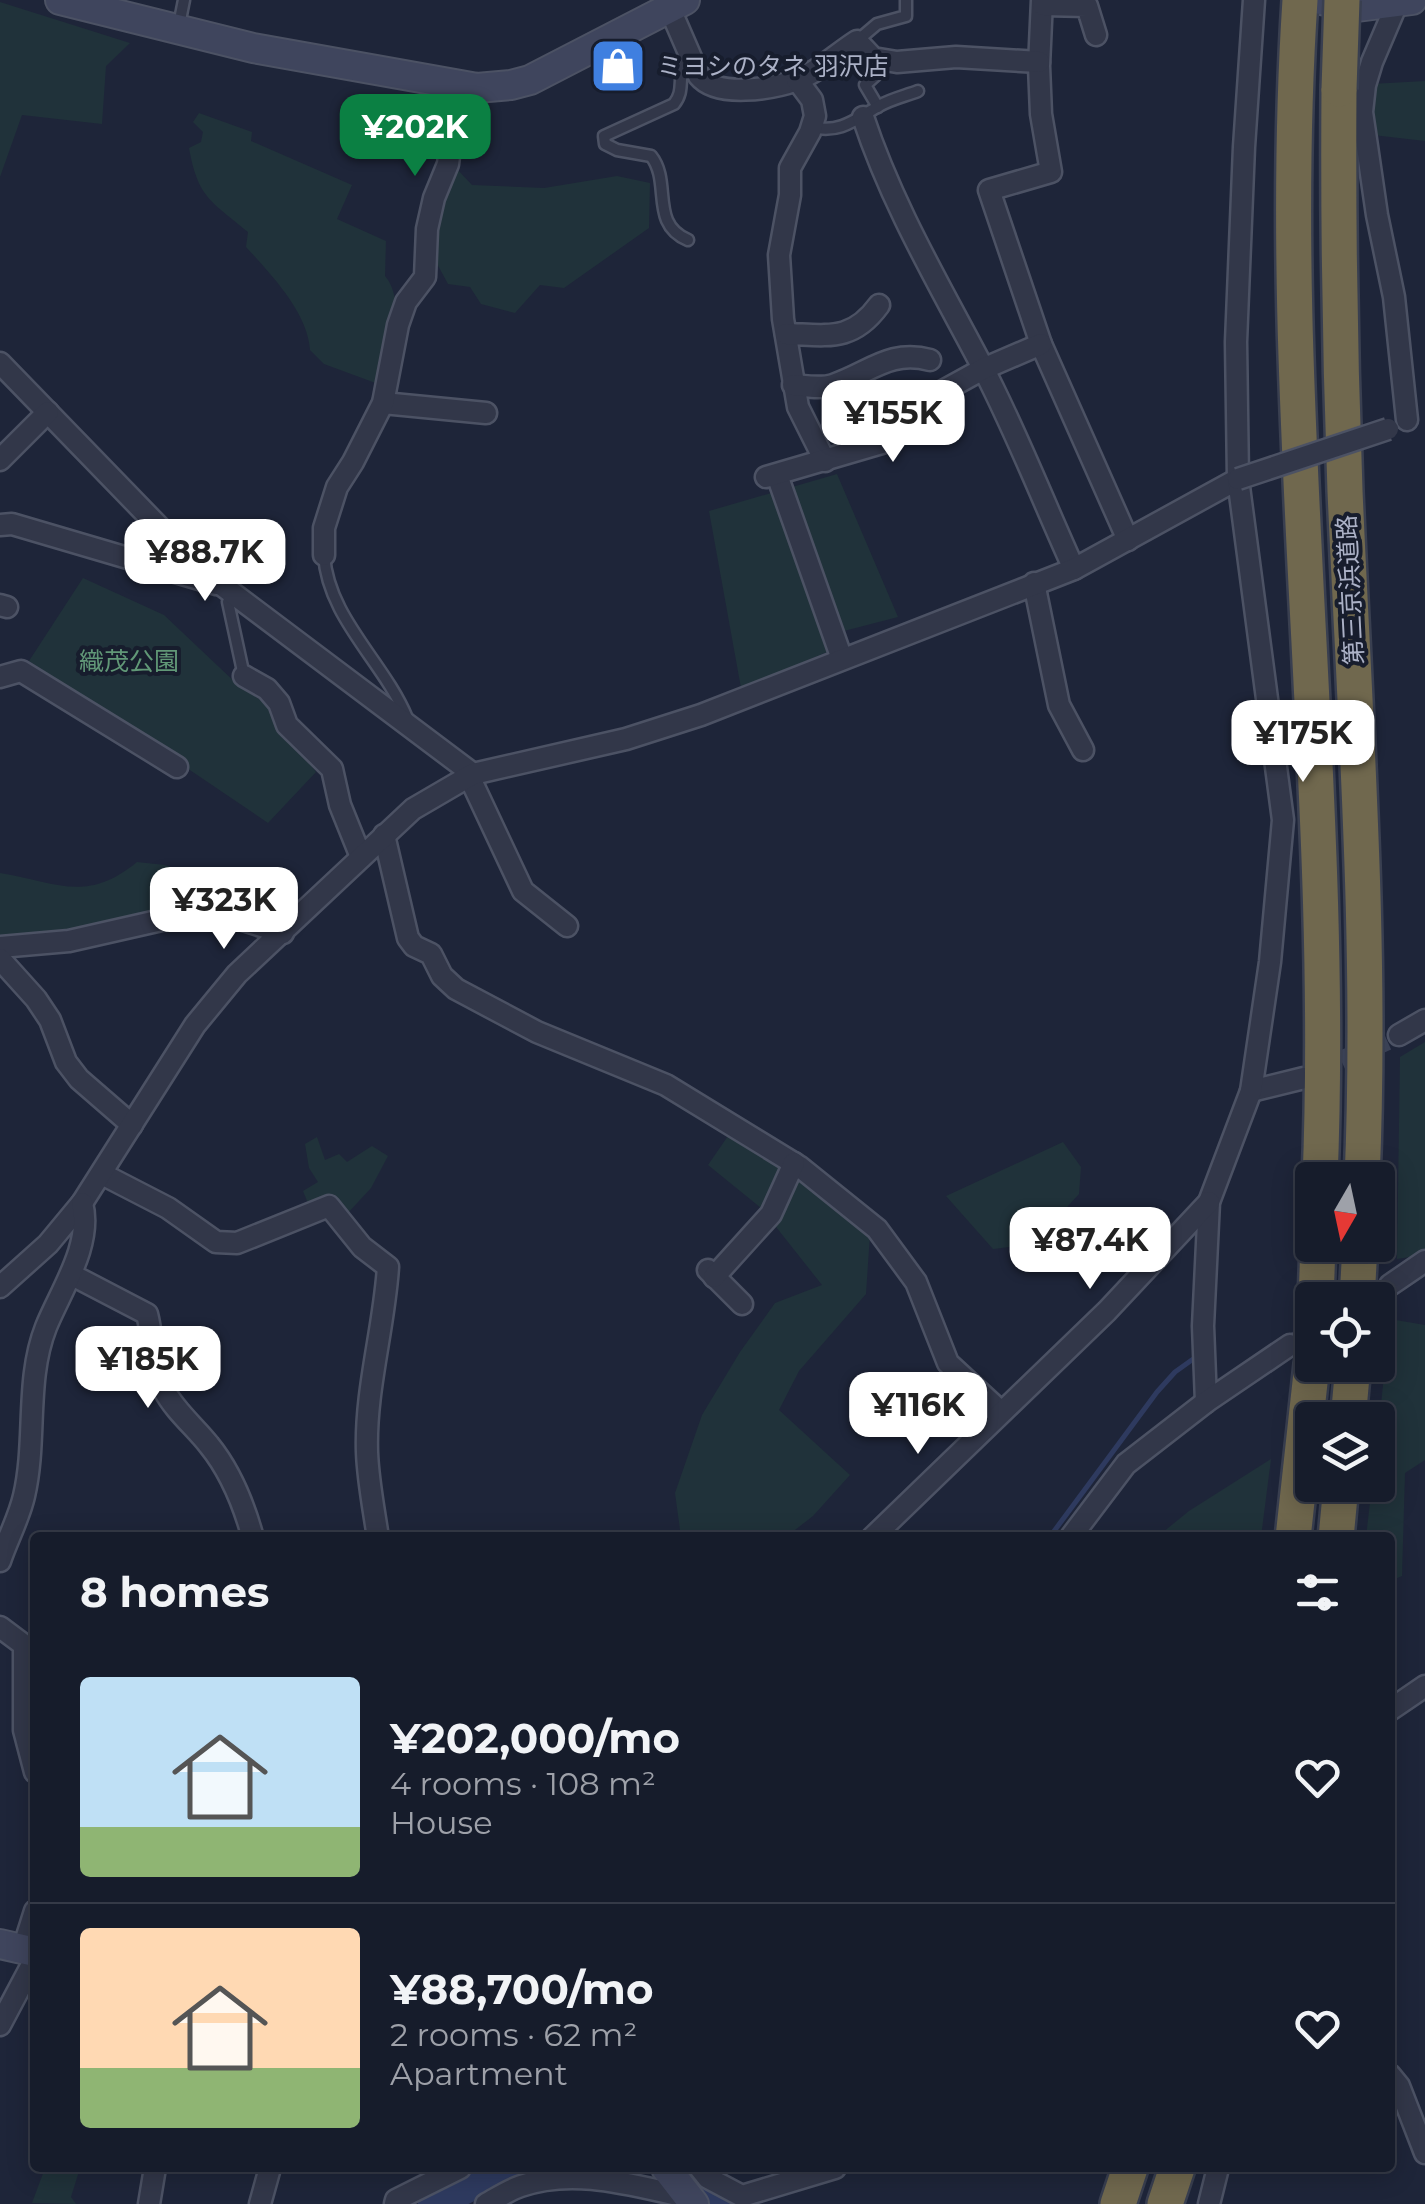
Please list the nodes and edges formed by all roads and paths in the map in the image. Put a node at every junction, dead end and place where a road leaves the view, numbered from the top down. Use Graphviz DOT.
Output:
graph roads {
  1 [pos="60,0"];
  2 [pos="184,0"];
  3 [pos="906,0"];
  4 [pos="1254,0"];
  5 [pos="1300,0"];
  6 [pos="1321,0"];
  7 [pos="1342,0"];
  8 [pos="1408,0"];
  9 [pos="1398,1"];
  10 [pos="1042,2"];
  11 [pos="677,4"];
  12 [pos="178,31"];
  13 [pos="1096,35"];
  14 [pos="864,48"];
  15 [pos="690,57"];
  16 [pos="1039,62"];
  17 [pos="797,80"];
  18 [pos="458,86"];
  19 [pos="918,91"];
  20 [pos="870,112"];
  21 [pos="812,127"];
  22 [pos="688,240"];
  23 [pos="879,304"];
  24 [pos="786,334"];
  25 [pos="1041,344"];
  26 [pos="930,360"];
  27 [pos="0,363"];
  28 [pos="983,369"];
  29 [pos="793,385"];
  30 [pos="383,402"];
  31 [pos="48,412"];
  32 [pos="486,413"];
  33 [pos="1406,421"];
  34 [pos="0,460"];
  35 [pos="824,461"];
  36 [pos="1238,479"];
  37 [pos="0,525"];
  38 [pos="1128,540"];
  39 [pos="324,555"];
  40 [pos="1074,568"];
  41 [pos="1034,583"];
  42 [pos="228,590"];
  43 [pos="842,659"];
  44 [pos="244,676"];
  45 [pos="0,677"];
  46 [pos="410,724"];
  47 [pos="1083,750"];
  48 [pos="177,766"];
  49 [pos="471,775"];
  50 [pos="384,835"];
  51 [pos="361,857"];
  52 [pos="567,926"];
  53 [pos="283,933"];
  54 [pos="0,947"];
  55 [pos="0,959"];
  56 [pos="1425,1020"];
  57 [pos="1399,1035"];
  58 [pos="1304,1078"];
  59 [pos="1251,1091"];
  60 [pos="132,1125"];
  61 [pos="1321,1162"];
  62 [pos="1363,1162"];
  63 [pos="794,1163"];
  64 [pos="102,1174"];
  65 [pos="1208,1202"];
  66 [pos="82,1203"];
  67 [pos="1425,1261"];
  68 [pos="72,1275"];
  69 [pos="1393,1282"];
  70 [pos="0,1287"];
  71 [pos="742,1304"];
  72 [pos="1295,1358"];
  73 [pos="1301,1382"];
  74 [pos="1206,1402"];
  75 [pos="1000,1411"];
  76 [pos="1339,1502"];
  77 [pos="252,1532"];
  78 [pos="377,1532"];
  79 [pos="878,1532"];
  80 [pos="1075,1532"];
  81 [pos="1293,1532"];
  82 [pos="1337,1532"];
  83 [pos="0,1561"];
  84 [pos="0,1627"];
  85 [pos="1425,1686"];
  86 [pos="1395,1707"];
  87 [pos="30,1753"];
  88 [pos="23,1951"];
  89 [pos="0,2025"];
  90 [pos="1395,2081"];
  91 [pos="1425,2153"];
  92 [pos="154,2172"];
  93 [pos="269,2172"];
  94 [pos="452,2172"];
  95 [pos="669,2172"];
  96 [pos="703,2172"];
  97 [pos="822,2172"];
  98 [pos="1129,2172"];
  99 [pos="1176,2172"];
  100 [pos="1217,2172"];
  101 [pos="523,2183"];
  102 [pos="690,2201"];
  103 [pos="149,2204"];
  104 [pos="260,2204"];
  105 [pos="395,2204"];
  106 [pos="486,2204"];
  107 [pos="1118,2204"];
  108 [pos="1165,2204"];
  109 [pos="1209,2204"];
  1 -- 12 [label="street"];
  2 -- 12 [label="lane"];
  3 -- 14 [label="lane"];
  4 -- 36 [label="street"];
  5 -- 61 [label="highway, 第三京浜道路"];
  6 -- 9 [label="street"];
  7 -- 62 [label="highway, 第三京浜道路, bridge"];
  8 -- 9 [label="street"];
  9 -- 33 [label="street"];
  10 -- 13 [label="street"];
  10 -- 16 [label="street"];
  11 -- 15 [label="street"];
  11 -- 18 [label="street"];
  12 -- 18 [label="street"];
  14 -- 16 [label="street"];
  14 -- 17 [label="street"];
  14 -- 20 [label="lane"];
  15 -- 17 [label="street"];
  15 -- 22 [label="lane"];
  16 -- 25 [label="street"];
  17 -- 21 [label="street"];
  18 -- 30 [label="street"];
  19 -- 20 [label="lane"];
  20 -- 21 [label="lane"];
  20 -- 28 [label="street"];
  21 -- 24 [label="street"];
  23 -- 24 [label="street"];
  24 -- 29 [label="street"];
  25 -- 28 [label="street"];
  25 -- 38 [label="street"];
  26 -- 29 [label="street"];
  27 -- 31 [label="street"];
  28 -- 35 [label="street"];
  28 -- 40 [label="street"];
  29 -- 35 [label="street"];
  30 -- 32 [label="street"];
  30 -- 39 [label="street"];
  31 -- 34 [label="street"];
  31 -- 42 [label="street"];
  33 -- 36 [label="street, bridge"];
  35 -- 43 [label="street"];
  36 -- 38 [label="street"];
  36 -- 59 [label="street"];
  37 -- 42 [label="street"];
  38 -- 40 [label="street"];
  39 -- 46 [label="lane"];
  40 -- 41 [label="street"];
  41 -- 43 [label="street"];
  41 -- 47 [label="street"];
  42 -- 44 [label="lane"];
  42 -- 46 [label="street"];
  43 -- 49 [label="street"];
  44 -- 51 [label="street"];
  45 -- 48 [label="street"];
  46 -- 49 [label="street"];
  49 -- 50 [label="street"];
  49 -- 52 [label="street"];
  50 -- 51 [label="street"];
  50 -- 63 [label="street"];
  51 -- 53 [label="street"];
  53 -- 54 [label="street"];
  53 -- 60 [label="street"];
  55 -- 60 [label="street"];
  56 -- 57 [label="street"];
  58 -- 59 [label="street"];
  59 -- 65 [label="street"];
  60 -- 64 [label="street"];
  63 -- 71 [label="street"];
  63 -- 75 [label="street"];
  64 -- 66 [label="street"];
  64 -- 78 [label="street"];
  65 -- 74 [label="street"];
  65 -- 75 [label="street"];
  66 -- 68 [label="street"];
  66 -- 70 [label="street"];
  67 -- 69 [label="street"];
  68 -- 77 [label="street"];
  68 -- 83 [label="street"];
  72 -- 74 [label="street"];
  73 -- 81 [label="highway"];
  74 -- 80 [label="street"];
  75 -- 79 [label="street"];
  76 -- 82 [label="highway"];
  84 -- 87 [label="street"];
  85 -- 86 [label="street"];
  88 -- 89 [label="street"];
  90 -- 91 [label="street"];
  92 -- 103 [label="street"];
  93 -- 104 [label="street"];
  94 -- 105 [label="street"];
  95 -- 102 [label="street"];
  96 -- 97 [label="street"];
  98 -- 107 [label="highway"];
  99 -- 108 [label="highway"];
  100 -- 109 [label="street"];
  101 -- 102 [label="street"];
  101 -- 106 [label="street"];
}
